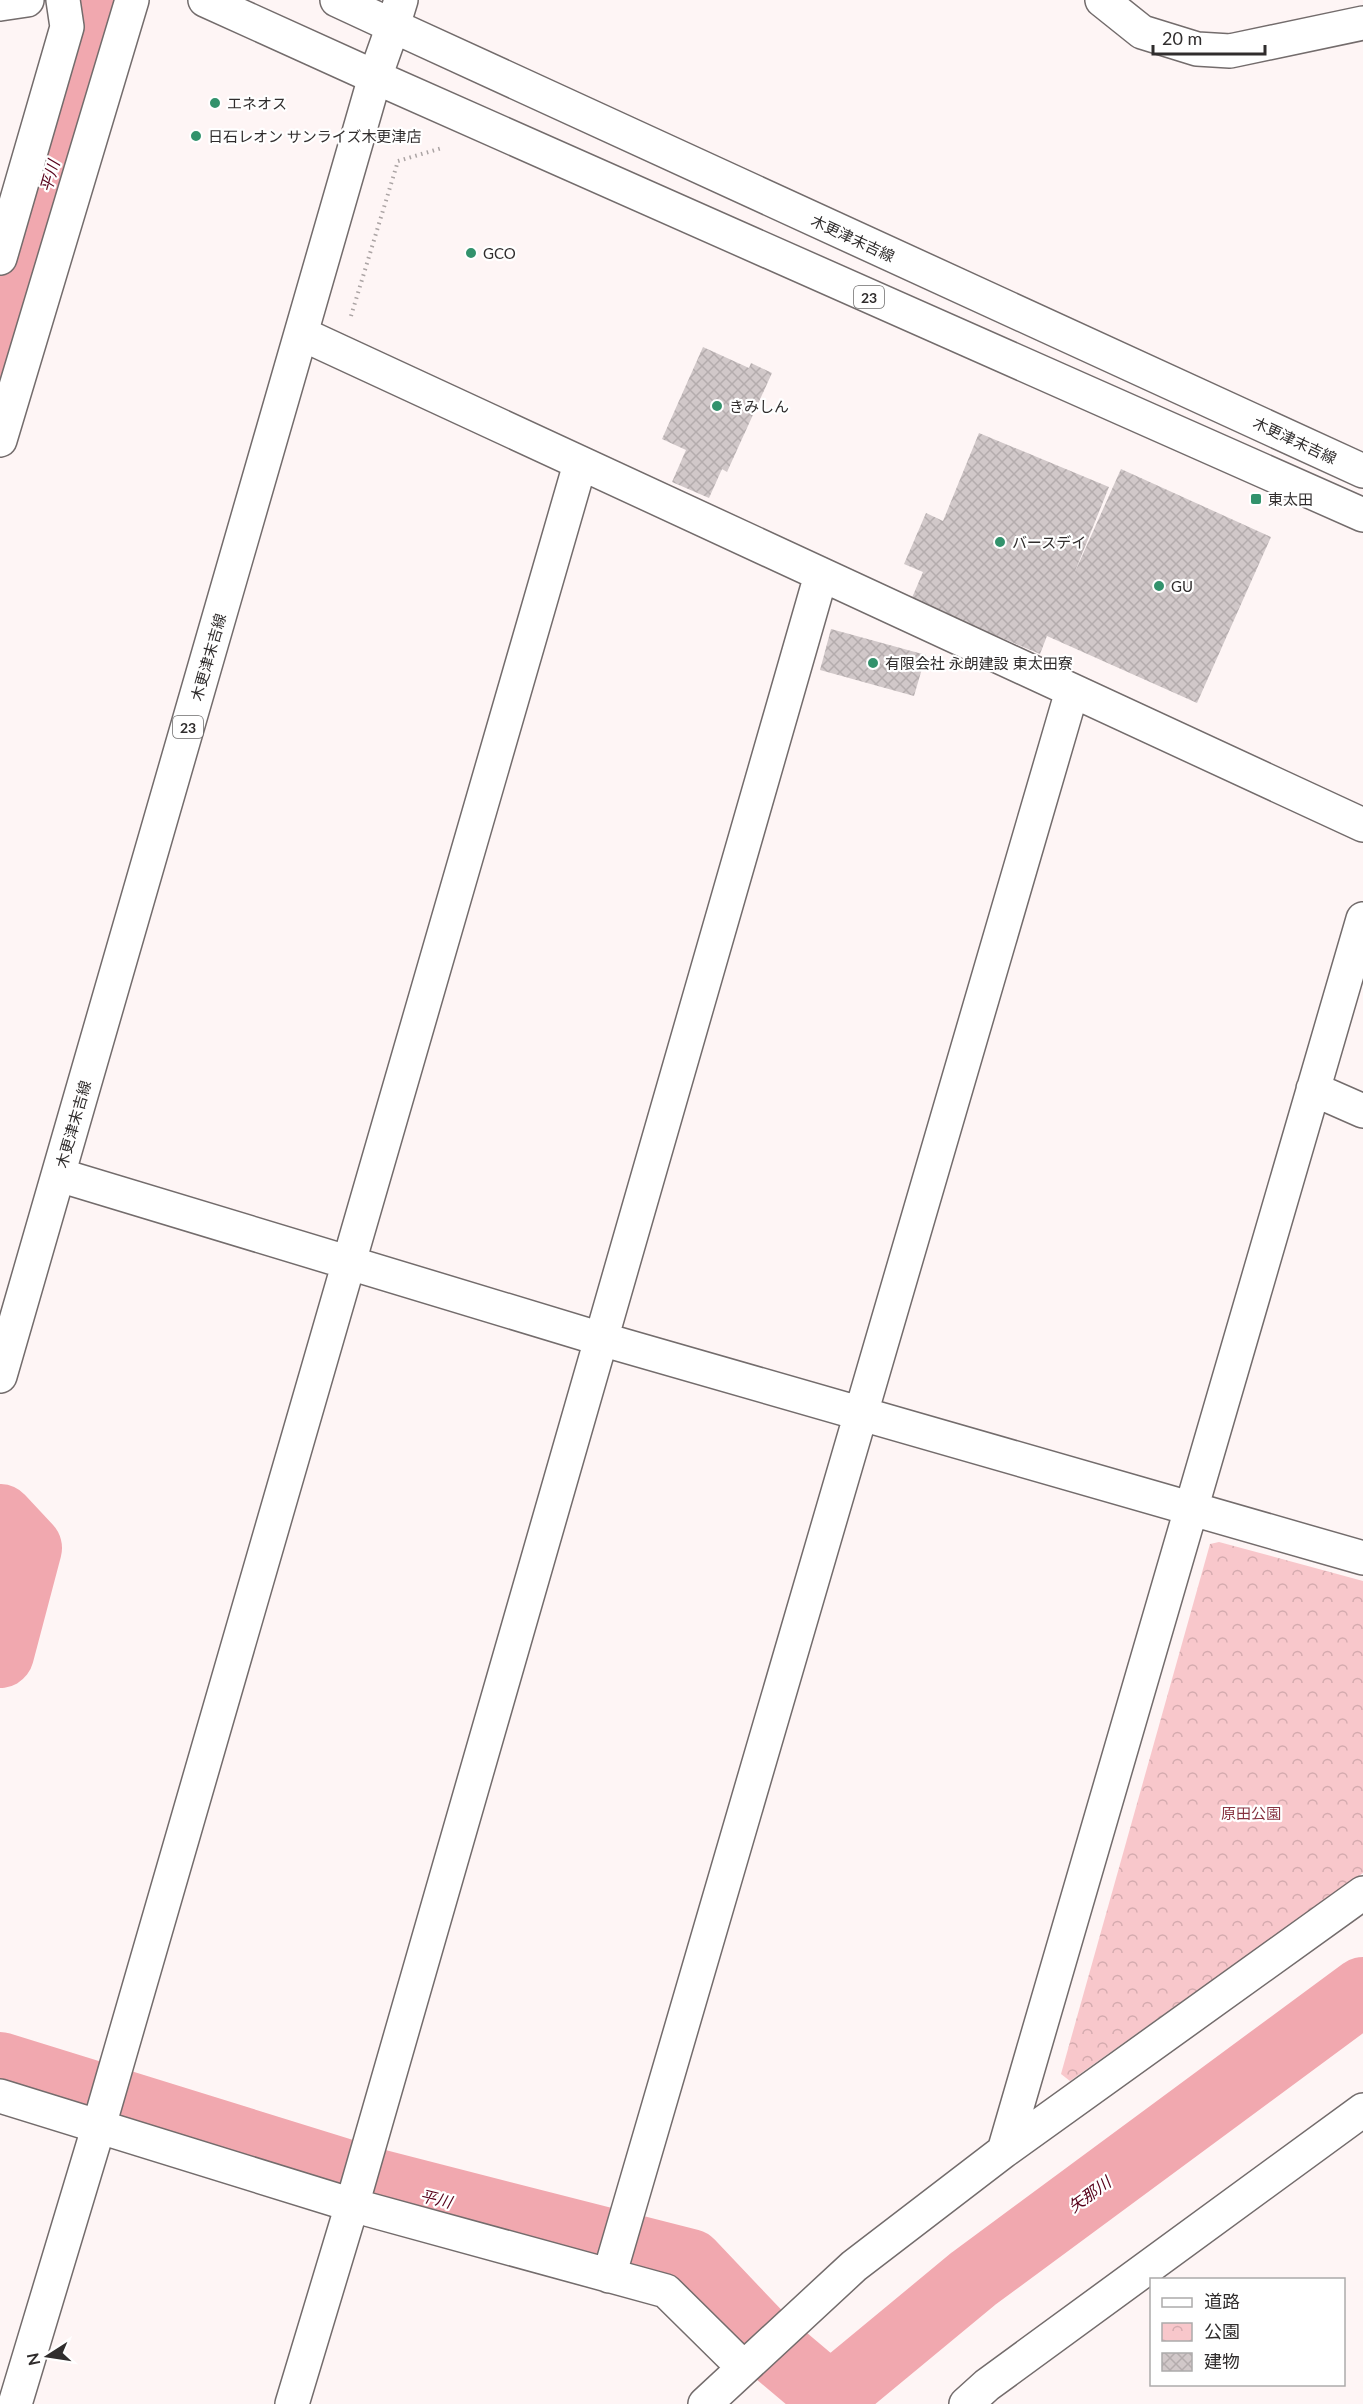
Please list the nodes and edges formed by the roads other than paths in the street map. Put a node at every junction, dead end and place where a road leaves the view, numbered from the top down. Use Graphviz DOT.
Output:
graph roads {
  1 [pos="27,0"];
  2 [pos="63,0"];
  3 [pos="132,0"];
  4 [pos="205,0"];
  5 [pos="337,0"];
  6 [pos="1102,0"];
  7 [pos="0,4"];
  8 [pos="397,13"];
  9 [pos="1363,23"];
  10 [pos="375,77"];
  11 [pos="0,258"];
  12 [pos="302,334"];
  13 [pos="0,440"];
  14 [pos="580,464"];
  15 [pos="1363,471"];
  16 [pos="1363,515"];
  17 [pos="821,575"];
  18 [pos="1072,691"];
  19 [pos="1363,825"];
  20 [pos="1363,919"];
  21 [pos="1313,1089"];
  22 [pos="1363,1111"];
  23 [pos="59,1175"];
  24 [pos="348,1263"];
  25 [pos="601,1339"];
  26 [pos="0,1376"];
  27 [pos="861,1413"];
  28 [pos="1191,1509"];
  29 [pos="1363,1558"];
  30 [pos="1363,1893"];
  31 [pos="0,2096"];
  32 [pos="1363,2110"];
  33 [pos="101,2119"];
  34 [pos="1004,2151"];
  35 [pos="358,2184"];
  36 [pos="614,2256"];
  37 [pos="761,2352"];
  38 [pos="15,2404"];
  39 [pos="292,2404"];
  40 [pos="705,2404"];
  41 [pos="966,2404"];
  1 -- 7 [label="street"];
  2 -- 11 [label="street"];
  3 -- 13 [label="street"];
  4 -- 10 [label="street"];
  5 -- 8 [label="street"];
  6 -- 9 [label="street"];
  8 -- 10 [label="street, 木更津末吉線 / 23"];
  8 -- 15 [label="street, 木更津末吉線"];
  10 -- 12 [label="street, 木更津末吉線 / 23"];
  10 -- 16 [label="street, 23"];
  12 -- 14 [label="street"];
  12 -- 23 [label="street, 木更津末吉線 / 23"];
  14 -- 17 [label="street"];
  14 -- 24 [label="street"];
  17 -- 18 [label="street"];
  17 -- 25 [label="street"];
  18 -- 19 [label="street"];
  18 -- 27 [label="street"];
  20 -- 21 [label="street"];
  21 -- 22 [label="street"];
  21 -- 28 [label="street"];
  23 -- 24 [label="street"];
  23 -- 26 [label="street, 木更津末吉線 / 23"];
  24 -- 25 [label="street"];
  24 -- 33 [label="street"];
  25 -- 27 [label="street"];
  25 -- 35 [label="street"];
  27 -- 28 [label="street"];
  27 -- 36 [label="street"];
  28 -- 29 [label="street"];
  28 -- 34 [label="street"];
  30 -- 34 [label="street"];
  31 -- 33 [label="street"];
  32 -- 41 [label="street"];
  33 -- 35 [label="street"];
  33 -- 38 [label="street"];
  34 -- 37 [label="street"];
  35 -- 36 [label="street"];
  35 -- 39 [label="street"];
  36 -- 37 [label="street"];
  37 -- 40 [label="street"];
}
